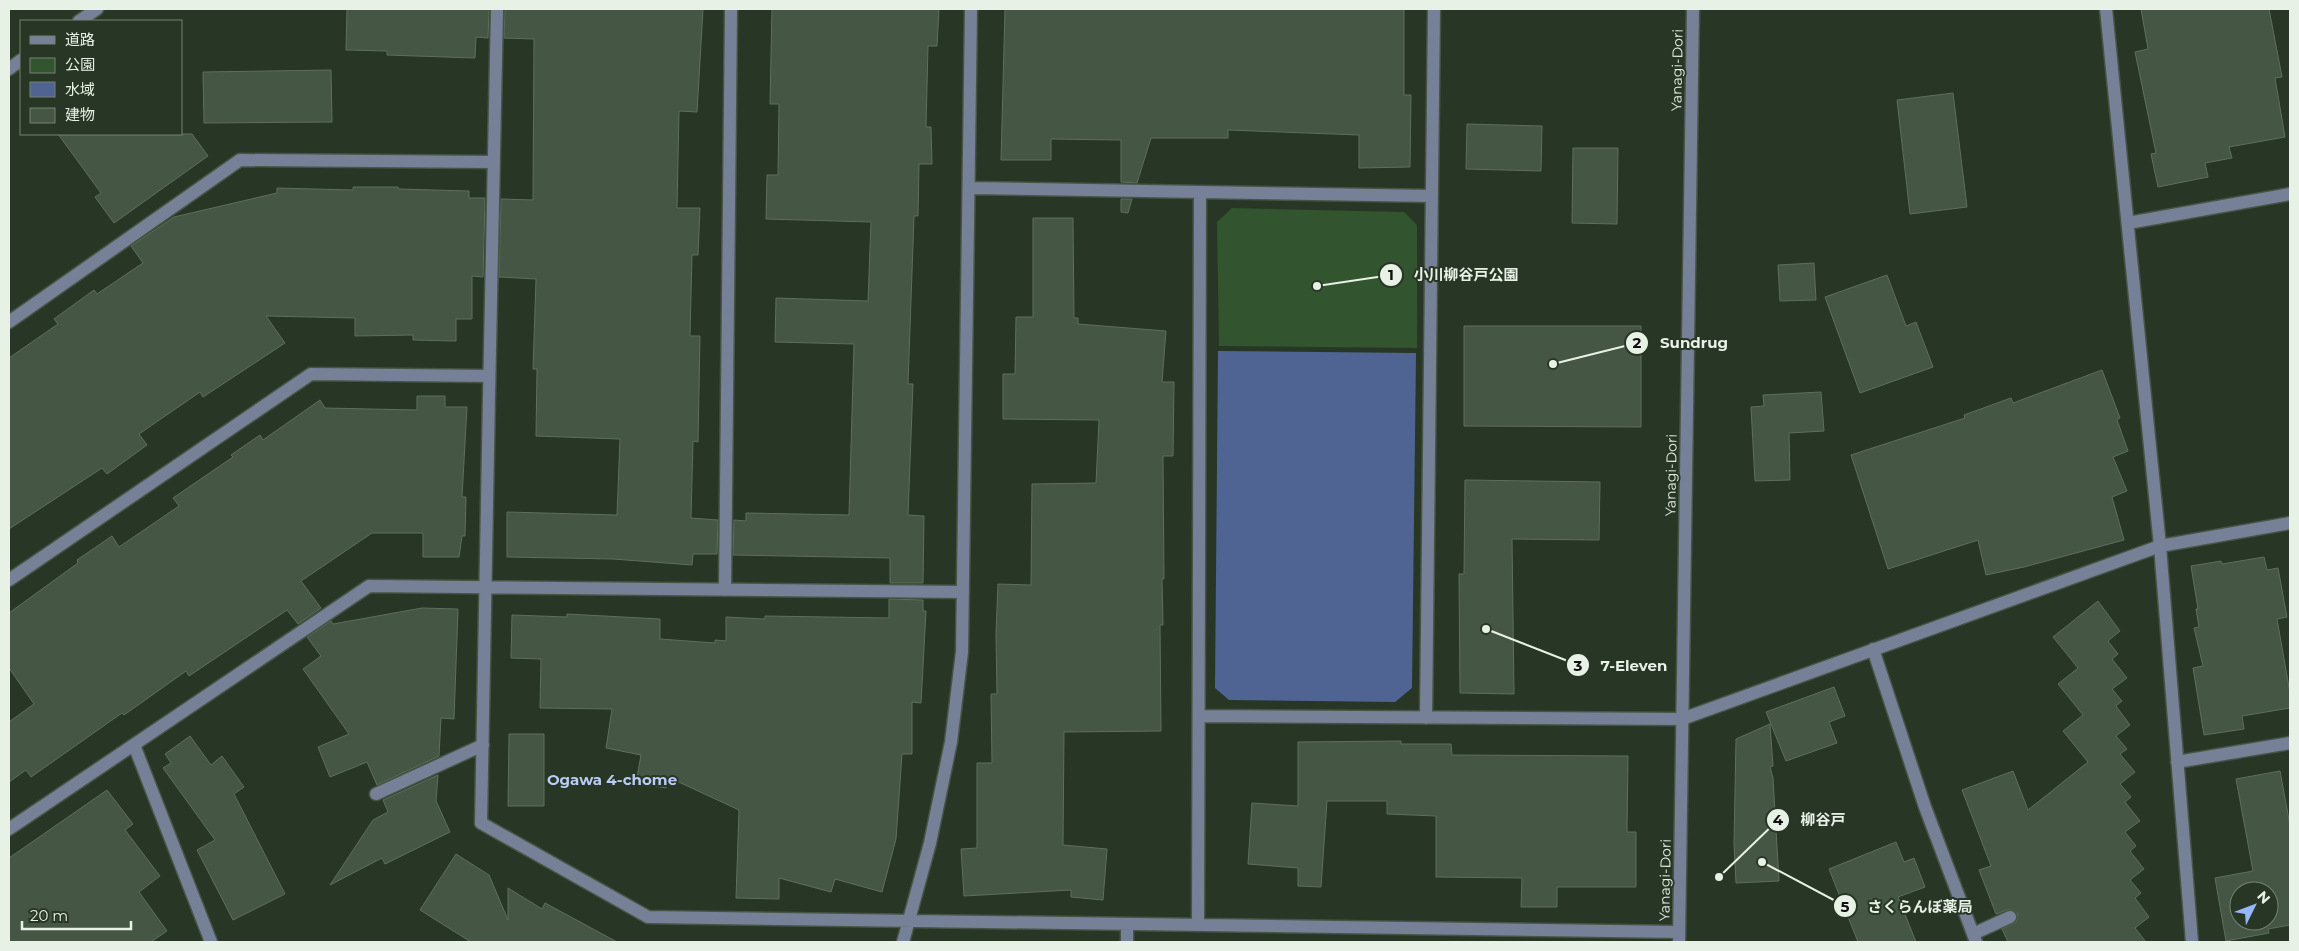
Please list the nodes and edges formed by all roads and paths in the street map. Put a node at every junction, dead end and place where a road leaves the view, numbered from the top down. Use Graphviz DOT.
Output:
graph roads {
  1 [pos="97,9"];
  2 [pos="497,9"];
  3 [pos="732,9"];
  4 [pos="971,9"];
  5 [pos="1434,9"];
  6 [pos="1693,9"];
  7 [pos="2106,9"];
  8 [pos="80,20"];
  9 [pos="20,61"];
  10 [pos="9,69"];
  11 [pos="493,162"];
  12 [pos="970,188"];
  13 [pos="1200,193"];
  14 [pos="2290,194"];
  15 [pos="1432,196"];
  16 [pos="2128,223"];
  17 [pos="9,322"];
  18 [pos="488,376"];
  19 [pos="2290,523"];
  20 [pos="2160,546"];
  21 [pos="9,580"];
  22 [pos="486,588"];
  23 [pos="725,590"];
  24 [pos="964,592"];
  25 [pos="1873,649"];
  26 [pos="1200,716"];
  27 [pos="1426,718"];
  28 [pos="1682,719"];
  29 [pos="2290,743"];
  30 [pos="134,745"];
  31 [pos="483,745"];
  32 [pos="2177,762"];
  33 [pos="376,794"];
  34 [pos="9,829"];
  35 [pos="2010,916"];
  36 [pos="908,921"];
  37 [pos="1198,924"];
  38 [pos="1126,925"];
  39 [pos="1679,937"];
  40 [pos="1974,938"];
  41 [pos="211,942"];
  42 [pos="903,942"];
  43 [pos="1127,942"];
  44 [pos="2192,942"];
  1 -- 8 [label="street"];
  2 -- 11 [label="street"];
  3 -- 23 [label="street"];
  4 -- 12 [label="street"];
  5 -- 15 [label="street"];
  6 -- 28 [label="street, Yanagi-Dori"];
  7 -- 16 [label="street"];
  9 -- 10 [label="street"];
  11 -- 17 [label="street"];
  11 -- 18 [label="street"];
  12 -- 13 [label="street"];
  12 -- 24 [label="street"];
  13 -- 15 [label="street"];
  13 -- 26 [label="street"];
  14 -- 16 [label="street"];
  15 -- 27 [label="street"];
  16 -- 20 [label="street"];
  18 -- 21 [label="street"];
  18 -- 22 [label="street"];
  19 -- 20 [label="street"];
  20 -- 25 [label="street"];
  20 -- 32 [label="street"];
  22 -- 23 [label="street"];
  22 -- 30 [label="street"];
  22 -- 31 [label="street"];
  23 -- 24 [label="street"];
  24 -- 36 [label="street"];
  25 -- 28 [label="street"];
  25 -- 40 [label="street"];
  26 -- 27 [label="street"];
  26 -- 37 [label="street"];
  27 -- 28 [label="street"];
  28 -- 39 [label="street, Yanagi-Dori"];
  29 -- 32 [label="street"];
  30 -- 34 [label="street"];
  30 -- 41 [label="street"];
  31 -- 33 [label="street"];
  31 -- 36 [label="street"];
  32 -- 44 [label="street"];
  35 -- 40 [label="street"];
  36 -- 38 [label="street"];
  36 -- 42 [label="street"];
  37 -- 38 [label="street"];
  37 -- 39 [label="street"];
  38 -- 43 [label="street"];
}
